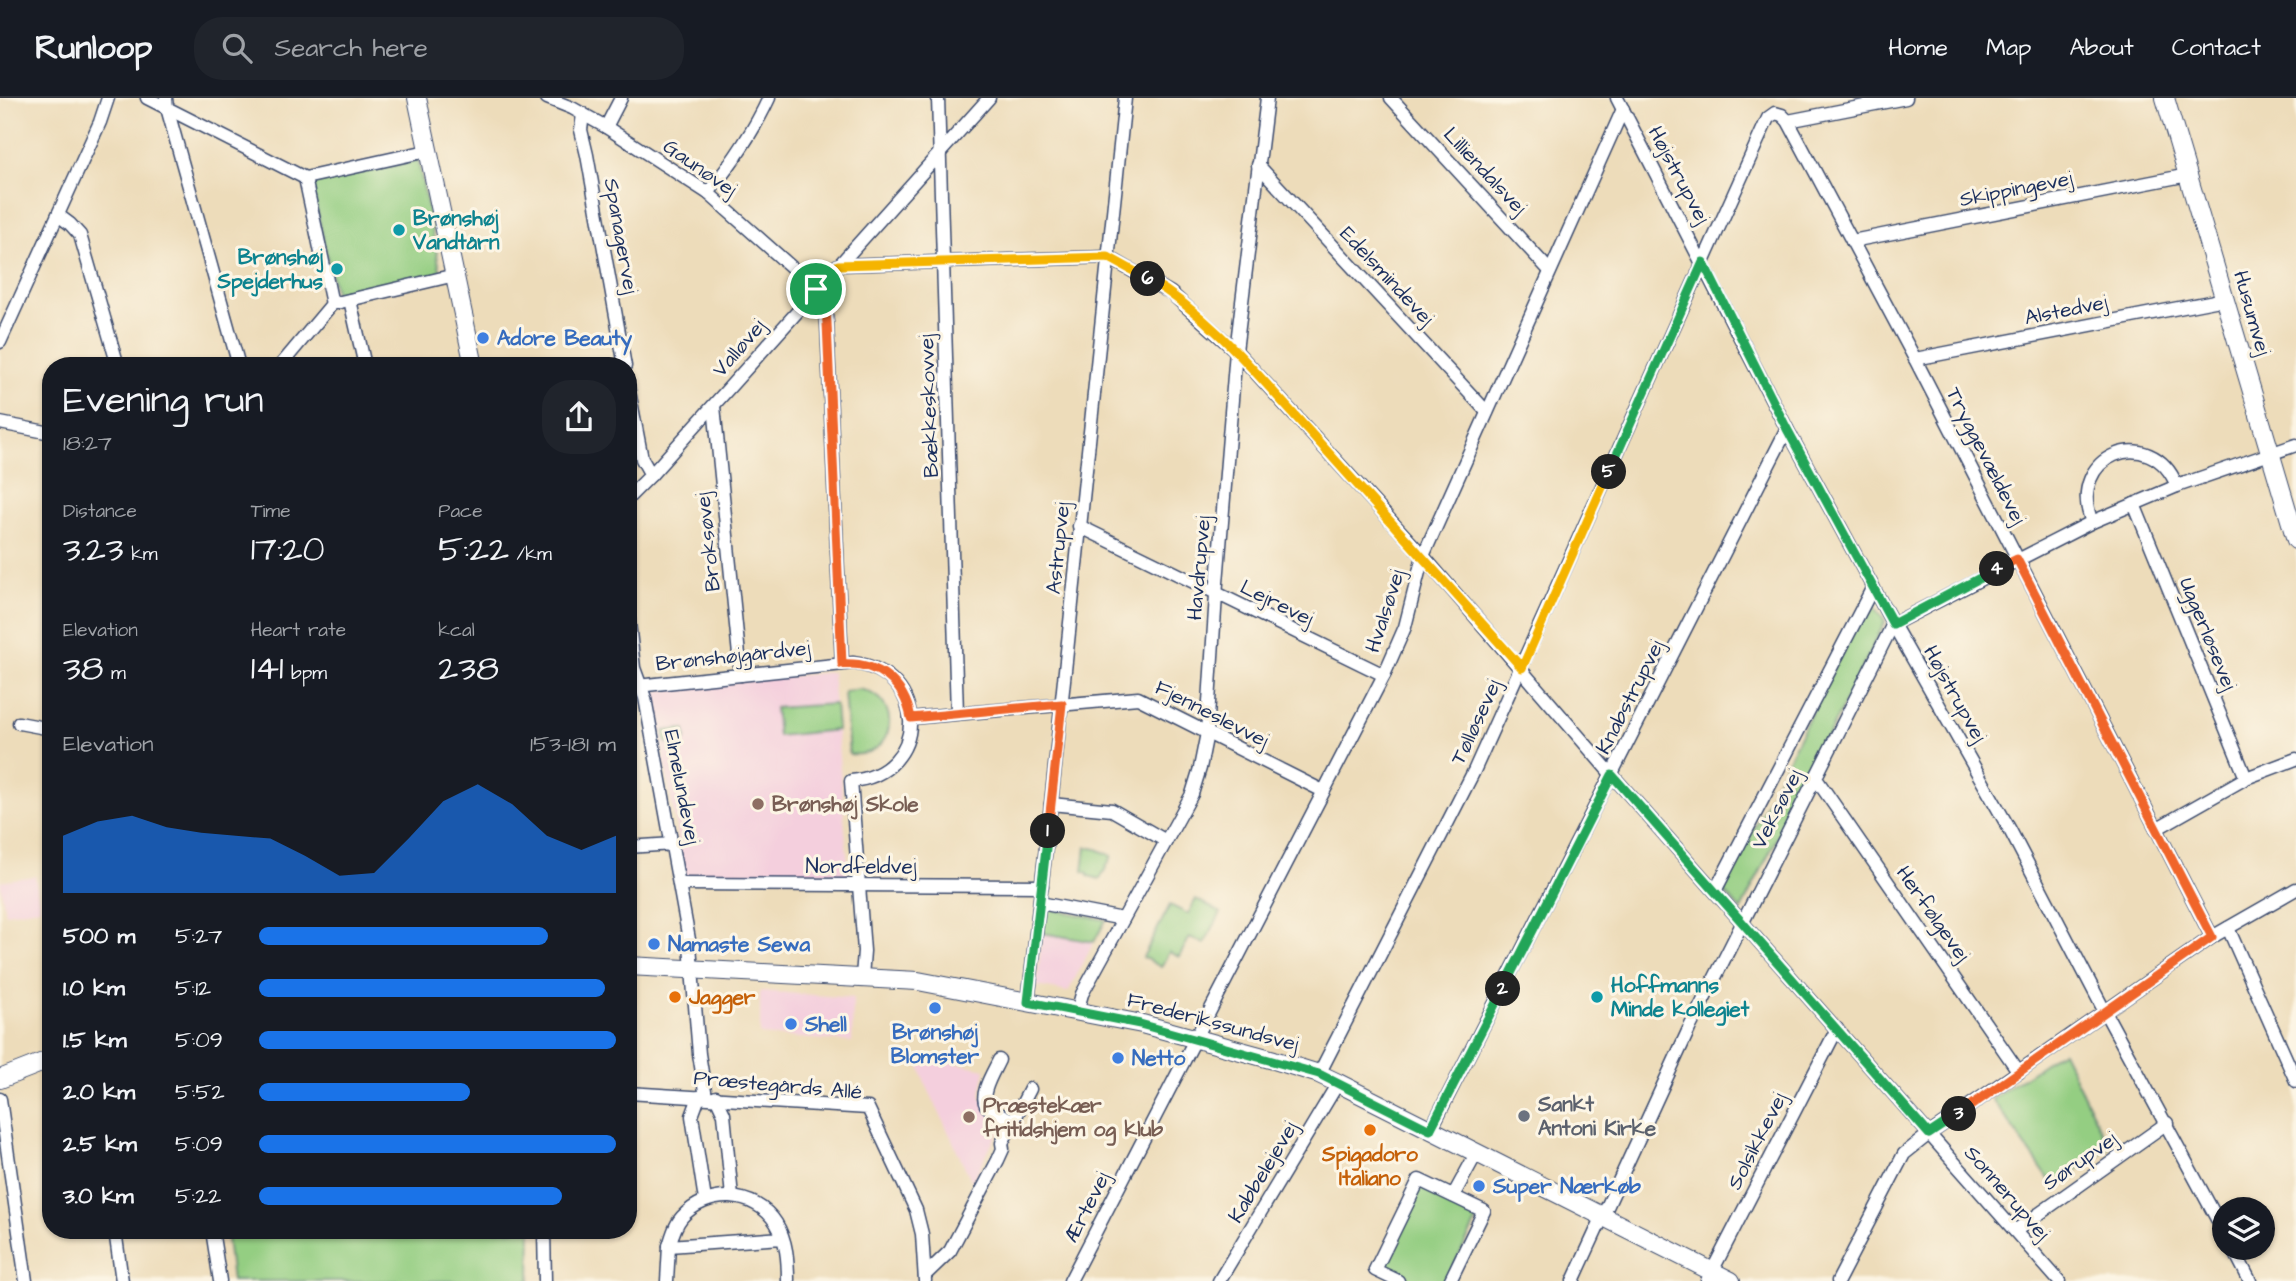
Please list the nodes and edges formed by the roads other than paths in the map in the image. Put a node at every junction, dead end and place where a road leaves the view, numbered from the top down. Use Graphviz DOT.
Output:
graph roads {
  1 [pos="108,98"];
  2 [pos="147,98"];
  3 [pos="417,98"];
  4 [pos="547,98"];
  5 [pos="621,98"];
  6 [pos="769,98"];
  7 [pos="938,98"];
  8 [pos="989,98"];
  9 [pos="1125,98"];
  10 [pos="1267,98"];
  11 [pos="1391,98"];
  12 [pos="1906,98"];
  13 [pos="2165,98"];
  14 [pos="166,103"];
  15 [pos="1620,104"];
  16 [pos="1775,113"];
  17 [pos="583,114"];
  18 [pos="1787,121"];
  19 [pos="606,127"];
  20 [pos="427,151"];
  21 [pos="939,155"];
  22 [pos="1258,166"];
  23 [pos="2188,175"];
  24 [pos="305,178"];
  25 [pos="708,193"];
  26 [pos="58,215"];
  27 [pos="1852,241"];
  28 [pos="1108,257"];
  29 [pos="1703,262"];
  30 [pos="943,263"];
  31 [pos="838,265"];
  32 [pos="1550,271"];
  33 [pos="455,275"];
  34 [pos="816,289"];
  35 [pos="2225,299"];
  36 [pos="350,300"];
  37 [pos="332,304"];
  38 [pos="0,342"];
  39 [pos="1236,351"];
  40 [pos="115,357"];
  41 [pos="237,357"];
  42 [pos="288,357"];
  43 [pos="363,357"];
  44 [pos="472,357"];
  45 [pos="623,357"];
  46 [pos="1915,359"];
  47 [pos="714,406"];
  48 [pos="1487,412"];
  49 [pos="0,423"];
  50 [pos="1787,429"];
  51 [pos="42,431"];
  52 [pos="637,432"];
  53 [pos="2296,445"];
  54 [pos="2270,454"];
  55 [pos="652,475"];
  56 [pos="2177,486"];
  57 [pos="637,489"];
  58 [pos="2134,504"];
  59 [pos="2092,522"];
  60 [pos="1079,526"];
  61 [pos="2296,540"];
  62 [pos="1423,556"];
  63 [pos="2017,559"];
  64 [pos="1873,587"];
  65 [pos="1216,595"];
  66 [pos="1893,624"];
  67 [pos="842,664"];
  68 [pos="1522,668"];
  69 [pos="741,675"];
  70 [pos="1384,675"];
  71 [pos="637,686"];
  72 [pos="637,689"];
  73 [pos="1062,704"];
  74 [pos="957,713"];
  75 [pos="911,718"];
  76 [pos="19,723"];
  77 [pos="42,727"];
  78 [pos="1207,733"];
  79 [pos="2296,759"];
  80 [pos="1612,775"];
  81 [pos="1815,777"];
  82 [pos="2246,778"];
  83 [pos="1323,791"];
  84 [pos="1051,804"];
  85 [pos="2156,829"];
  86 [pos="1166,841"];
  87 [pos="673,844"];
  88 [pos="637,846"];
  89 [pos="680,884"];
  90 [pos="860,886"];
  91 [pos="1042,886"];
  92 [pos="2296,889"];
  93 [pos="1715,891"];
  94 [pos="1040,903"];
  95 [pos="1123,919"];
  96 [pos="1742,921"];
  97 [pos="2228,928"];
  98 [pos="2212,937"];
  99 [pos="637,965"];
  100 [pos="693,969"];
  101 [pos="862,977"];
  102 [pos="1028,1002"];
  103 [pos="1077,1012"];
  104 [pos="2105,1012"];
  105 [pos="1837,1029"];
  106 [pos="1196,1038"];
  107 [pos="999,1060"];
  108 [pos="42,1063"];
  109 [pos="2019,1072"];
  110 [pos="1319,1074"];
  111 [pos="0,1079"];
  112 [pos="2296,1082"];
  113 [pos="1338,1083"];
  114 [pos="1031,1089"];
  115 [pos="637,1093"];
  116 [pos="707,1097"];
  117 [pos="0,1099"];
  118 [pos="1013,1120"];
  119 [pos="2167,1123"];
  120 [pos="1430,1130"];
  121 [pos="1929,1134"];
  122 [pos="1476,1154"];
  123 [pos="732,1196"];
  124 [pos="1454,1196"];
  125 [pos="705,1200"];
  126 [pos="2212,1209"];
  127 [pos="1602,1214"];
  128 [pos="2015,1231"];
  129 [pos="782,1238"];
  130 [pos="116,1239"];
  131 [pos="213,1239"];
  132 [pos="544,1239"];
  133 [pos="669,1246"];
  134 [pos="2239,1260"];
  135 [pos="1710,1276"];
  136 [pos="925,1278"];
  137 [pos="26,1281"];
  138 [pos="122,1281"];
  139 [pos="220,1281"];
  140 [pos="545,1281"];
  141 [pos="667,1281"];
  142 [pos="788,1281"];
  143 [pos="1070,1281"];
  144 [pos="1219,1281"];
  145 [pos="1398,1281"];
  146 [pos="1450,1281"];
  147 [pos="1573,1281"];
  148 [pos="1731,1281"];
  149 [pos="1838,1281"];
  150 [pos="2059,1281"];
  151 [pos="2250,1281"];
  1 -- 26 [label="street"];
  2 -- 14 [label="street"];
  3 -- 20 [label="main road"];
  4 -- 17 [label="street, Gaunøvej"];
  5 -- 19 [label="street"];
  6 -- 25 [label="street"];
  7 -- 21 [label="street, Bækkeskovvej"];
  8 -- 21 [label="street, Valløvej"];
  9 -- 28 [label="street, Astrupvej"];
  10 -- 22 [label="street, Havdrupvej"];
  11 -- 32 [label="street, Lilliendalsvej"];
  12 -- 18 [label="street"];
  13 -- 23 [label="main road, Husumvej"];
  14 -- 24 [label="street"];
  14 -- 41 [label="street"];
  15 -- 29 [label="street, Højstrupvej"];
  15 -- 32 [label="street, Hvalsøvej"];
  16 -- 18 [label="street, Tryggevældevej"];
  16 -- 29 [label="street, Tølløsevej"];
  17 -- 19 [label="street, Gaunøvej"];
  17 -- 45 [label="street, Spanagervej"];
  18 -- 27 [label="street, Tryggevældevej"];
  19 -- 25 [label="street, Gaunøvej"];
  20 -- 24 [label="street"];
  20 -- 33 [label="main road"];
  21 -- 30 [label="street, Bækkeskovvej"];
  21 -- 31 [label="street, Valløvej"];
  22 -- 39 [label="street, Havdrupvej"];
  22 -- 48 [label="street, Edelsmindevej"];
  23 -- 27 [label="street, Skippingevej"];
  23 -- 35 [label="main road, Husumvej"];
  24 -- 37 [label="street"];
  25 -- 34 [label="street, Gaunøvej"];
  26 -- 38 [label="street"];
  26 -- 40 [label="street"];
  27 -- 46 [label="street, Tryggevældevej"];
  28 -- 30 [label="street"];
  28 -- 39 [label="street, Sonnerupvej"];
  28 -- 60 [label="street, Astrupvej"];
  29 -- 50 [label="street, Højstrupvej"];
  29 -- 68 [label="street, Tølløsevej"];
  30 -- 31 [label="street"];
  30 -- 74 [label="street, Bækkeskovvej"];
  31 -- 34 [label="street, Valløvej"];
  32 -- 48 [label="street, Hvalsøvej"];
  33 -- 36 [label="street"];
  33 -- 44 [label="main road"];
  34 -- 47 [label="street, Valløvej"];
  34 -- 67 [label="street"];
  35 -- 46 [label="street, Alstedvej"];
  35 -- 54 [label="main road, Husumvej"];
  36 -- 37 [label="street"];
  36 -- 43 [label="street"];
  37 -- 42 [label="street"];
  39 -- 62 [label="street, Sonnerupvej"];
  39 -- 65 [label="street, Havdrupvej"];
  46 -- 63 [label="street, Tryggevældevej"];
  47 -- 55 [label="street, Valløvej"];
  47 -- 69 [label="street, Broksøvej"];
  48 -- 62 [label="street, Hvalsøvej"];
  49 -- 51 [label="street"];
  50 -- 64 [label="street, Højstrupvej"];
  50 -- 80 [label="street, Knabstrupvej"];
  52 -- 55 [label="street"];
  53 -- 54 [label="street"];
  54 -- 56 [label="street"];
  54 -- 61 [label="main road, Husumvej"];
  55 -- 57 [label="street, Valløvej"];
  56 -- 58 [label="street"];
  56 -- 59 [label="street"];
  58 -- 59 [label="street"];
  58 -- 82 [label="street, Uggerløsevej"];
  59 -- 63 [label="street"];
  60 -- 65 [label="street, Lejrevej"];
  60 -- 73 [label="street, Astrupvej"];
  62 -- 68 [label="street, Sonnerupvej"];
  62 -- 70 [label="street, Hvalsøvej"];
  63 -- 66 [label="street"];
  63 -- 85 [label="street, Tryggevældevej"];
  64 -- 66 [label="street, Højstrupvej"];
  64 -- 93 [label="street, Veksøvej"];
  65 -- 70 [label="street, Lejrevej"];
  65 -- 78 [label="street, Havdrupvej"];
  66 -- 81 [label="street, Veksøvej"];
  66 -- 104 [label="street, Højstrupvej"];
  67 -- 69 [label="street, Brønshøjgårdvej"];
  67 -- 75 [label="street, Brønshøjgårdvej"];
  68 -- 80 [label="street, Sonnerupvej"];
  68 -- 110 [label="street, Tølløsevej"];
  69 -- 71 [label="street, Brønshøjgårdvej"];
  70 -- 83 [label="street, Hvalsøvej"];
  72 -- 87 [label="street, Elmelundevej"];
  73 -- 74 [label="street, Fjenneslevvej"];
  73 -- 78 [label="street, Fjenneslevvej"];
  73 -- 84 [label="street, Astrupvej"];
  74 -- 75 [label="street, Fjenneslevvej"];
  75 -- 90 [label="street"];
  76 -- 77 [label="street"];
  78 -- 83 [label="street, Fjenneslevvej"];
  78 -- 86 [label="street, Havdrupvej"];
  79 -- 82 [label="street"];
  80 -- 93 [label="street, Sonnerupvej"];
  80 -- 120 [label="street, Knabstrupvej"];
  81 -- 96 [label="street, Veksøvej"];
  81 -- 109 [label="street, Herfølgevej"];
  82 -- 85 [label="street"];
  83 -- 106 [label="street, Hvalsøvej"];
  84 -- 86 [label="street"];
  84 -- 91 [label="street, Astrupvej"];
  85 -- 98 [label="street, Tryggevældevej"];
  86 -- 95 [label="street, Havdrupvej"];
  87 -- 88 [label="street"];
  87 -- 89 [label="street, Elmelundevej"];
  89 -- 90 [label="street, Nordfeldvej"];
  89 -- 100 [label="street, Elmelundevej"];
  90 -- 91 [label="street, Nordfeldvej"];
  90 -- 101 [label="street"];
  91 -- 94 [label="street, Astrupvej"];
  92 -- 97 [label="street"];
  93 -- 96 [label="street, Sonnerupvej"];
  94 -- 95 [label="street"];
  94 -- 102 [label="street, Astrupvej"];
  95 -- 103 [label="street, Havdrupvej"];
  96 -- 105 [label="street, Sonnerupvej"];
  96 -- 127 [label="street, Veksøvej"];
  97 -- 98 [label="street"];
  97 -- 112 [label="street"];
  98 -- 104 [label="street"];
  99 -- 100 [label="main road, Frederikssundsvej"];
  100 -- 101 [label="main road, Frederikssundsvej"];
  100 -- 116 [label="street, Elmelundevej"];
  101 -- 102 [label="main road, Frederikssundsvej"];
  102 -- 103 [label="main road, Frederikssundsvej"];
  103 -- 106 [label="main road, Frederikssundsvej"];
  104 -- 109 [label="street"];
  104 -- 119 [label="street, Højstrupvej"];
  105 -- 121 [label="street, Sonnerupvej"];
  105 -- 135 [label="street, Solsikkevej"];
  106 -- 110 [label="main road, Frederikssundsvej"];
  106 -- 143 [label="street, Ærtevej"];
  107 -- 118 [label="street"];
  108 -- 111 [label="main road"];
  109 -- 121 [label="street"];
  110 -- 113 [label="main road, Frederikssundsvej"];
  113 -- 120 [label="main road, Frederikssundsvej"];
  113 -- 144 [label="street, Kabbelejevej"];
  114 -- 118 [label="street"];
  115 -- 116 [label="street, Præstegårds Allé"];
  116 -- 123 [label="street"];
  116 -- 125 [label="street"];
  116 -- 136 [label="street, Præstegårds Allé"];
  117 -- 137 [label="street"];
  118 -- 136 [label="street"];
  119 -- 126 [label="street, Højstrupvej"];
  119 -- 128 [label="street, Sørupvej"];
  120 -- 122 [label="main road, Frederikssundsvej"];
  121 -- 128 [label="street, Sonnerupvej"];
  121 -- 149 [label="street"];
  122 -- 124 [label="street"];
  122 -- 127 [label="main road, Frederikssundsvej"];
  123 -- 125 [label="street"];
  123 -- 129 [label="street"];
  124 -- 145 [label="street"];
  124 -- 146 [label="street"];
  125 -- 133 [label="street"];
  127 -- 135 [label="main road, Frederikssundsvej"];
  127 -- 147 [label="street, Veksøvej"];
  128 -- 150 [label="street, Sonnerupvej"];
  129 -- 133 [label="street"];
  129 -- 142 [label="street"];
  130 -- 138 [label="street"];
  131 -- 139 [label="street"];
  132 -- 140 [label="street"];
  133 -- 141 [label="street"];
  134 -- 151 [label="street"];
  135 -- 148 [label="main road, Frederikssundsvej"];
}
